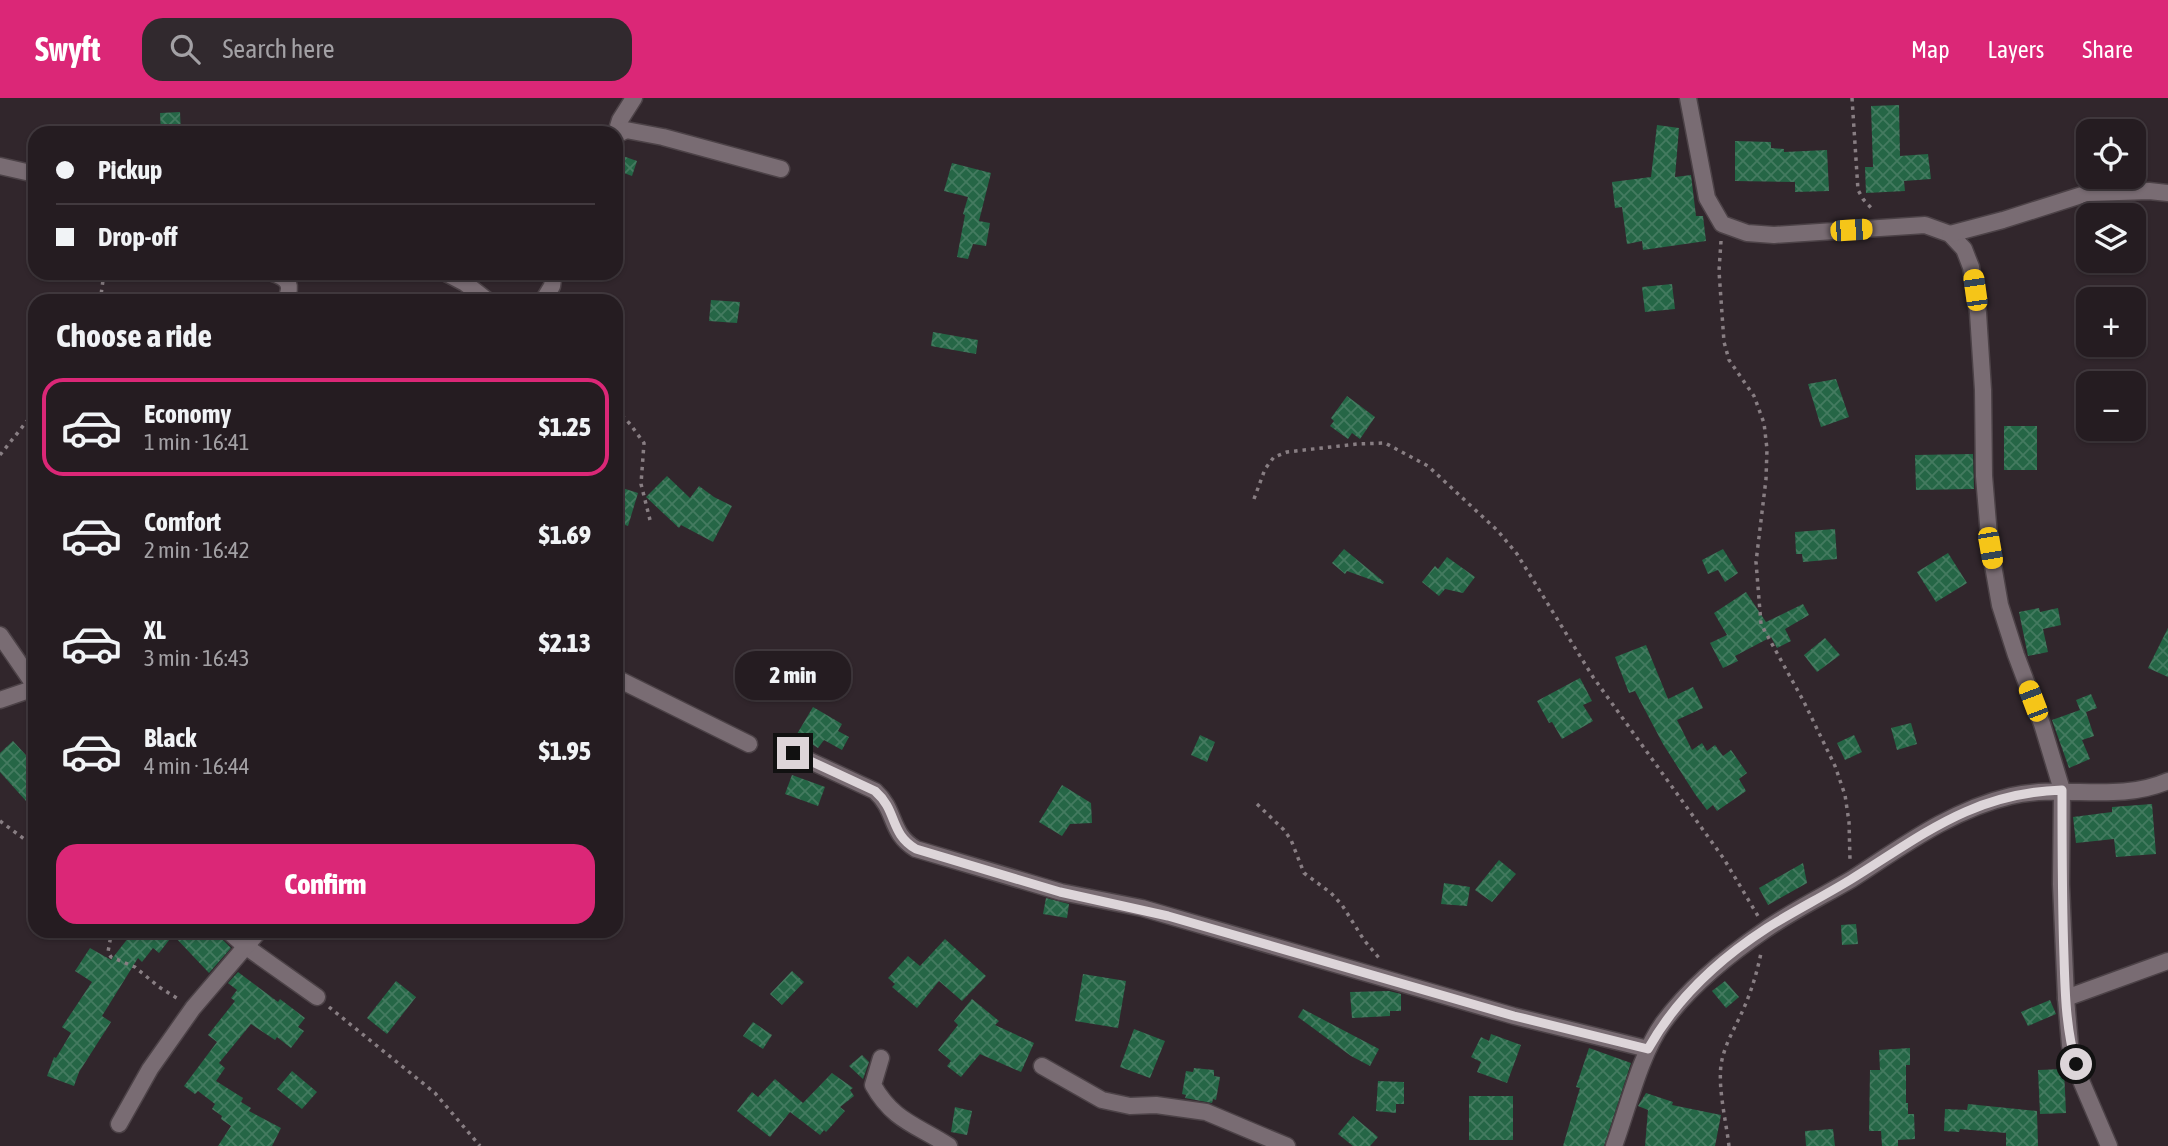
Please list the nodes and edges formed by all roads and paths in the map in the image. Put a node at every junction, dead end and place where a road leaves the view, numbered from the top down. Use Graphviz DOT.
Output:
graph roads {
  1 [pos="634,98"];
  2 [pos="1688,98"];
  3 [pos="1852,98"];
  4 [pos="618,126"];
  5 [pos="623,131"];
  6 [pos="0,166"];
  7 [pos="781,169"];
  8 [pos="28,172"];
  9 [pos="2168,192"];
  10 [pos="1722,224"];
  11 [pos="1903,227"];
  12 [pos="1950,234"];
  13 [pos="459,280"];
  14 [pos="479,294"];
  15 [pos="623,418"];
  16 [pos="28,420"];
  17 [pos="0,455"];
  18 [pos="1254,499"];
  19 [pos="650,520"];
  20 [pos="0,635"];
  21 [pos="28,677"];
  22 [pos="623,681"];
  23 [pos="28,690"];
  24 [pos="0,700"];
  25 [pos="749,744"];
  26 [pos="793,753"];
  27 [pos="2168,781"];
  28 [pos="2062,790"];
  29 [pos="1257,804"];
  30 [pos="0,821"];
  31 [pos="28,843"];
  32 [pos="1851,879"];
  33 [pos="1765,929"];
  34 [pos="110,938"];
  35 [pos="236,938"];
  36 [pos="253,938"];
  37 [pos="246,946"];
  38 [pos="1381,960"];
  39 [pos="2168,961"];
  40 [pos="317,997"];
  41 [pos="2066,998"];
  42 [pos="193,1008"];
  43 [pos="1648,1049"];
  44 [pos="881,1058"];
  45 [pos="1042,1066"];
  46 [pos="119,1124"];
  47 [pos="480,1146"];
  48 [pos="949,1146"];
  49 [pos="1287,1146"];
  50 [pos="1614,1146"];
  51 [pos="1729,1146"];
  52 [pos="2109,1146"];
  1 -- 4 [label="street"];
  2 -- 10 [label="street"];
  3 -- 11 [label="path"];
  5 -- 7 [label="street"];
  6 -- 8 [label="street"];
  9 -- 12 [label="street"];
  10 -- 11 [label="street"];
  10 -- 32 [label="path"];
  11 -- 12 [label="street"];
  12 -- 28 [label="street"];
  13 -- 14 [label="street"];
  15 -- 19 [label="path"];
  16 -- 17 [label="path"];
  18 -- 33 [label="path"];
  20 -- 21 [label="street"];
  22 -- 25 [label="street"];
  23 -- 24 [label="street"];
  26 -- 43 [label="street"];
  27 -- 28 [label="street"];
  28 -- 32 [label="street"];
  28 -- 41 [label="street"];
  29 -- 38 [label="path"];
  30 -- 31 [label="path"];
  32 -- 33 [label="street"];
  33 -- 43 [label="street"];
  33 -- 51 [label="path"];
  34 -- 42 [label="path"];
  35 -- 37 [label="street"];
  36 -- 37 [label="street"];
  37 -- 40 [label="street"];
  37 -- 42 [label="street"];
  39 -- 41 [label="street"];
  40 -- 47 [label="path"];
  41 -- 52 [label="street"];
  42 -- 46 [label="street"];
  43 -- 50 [label="street"];
  44 -- 48 [label="street"];
  45 -- 49 [label="street"];
}
